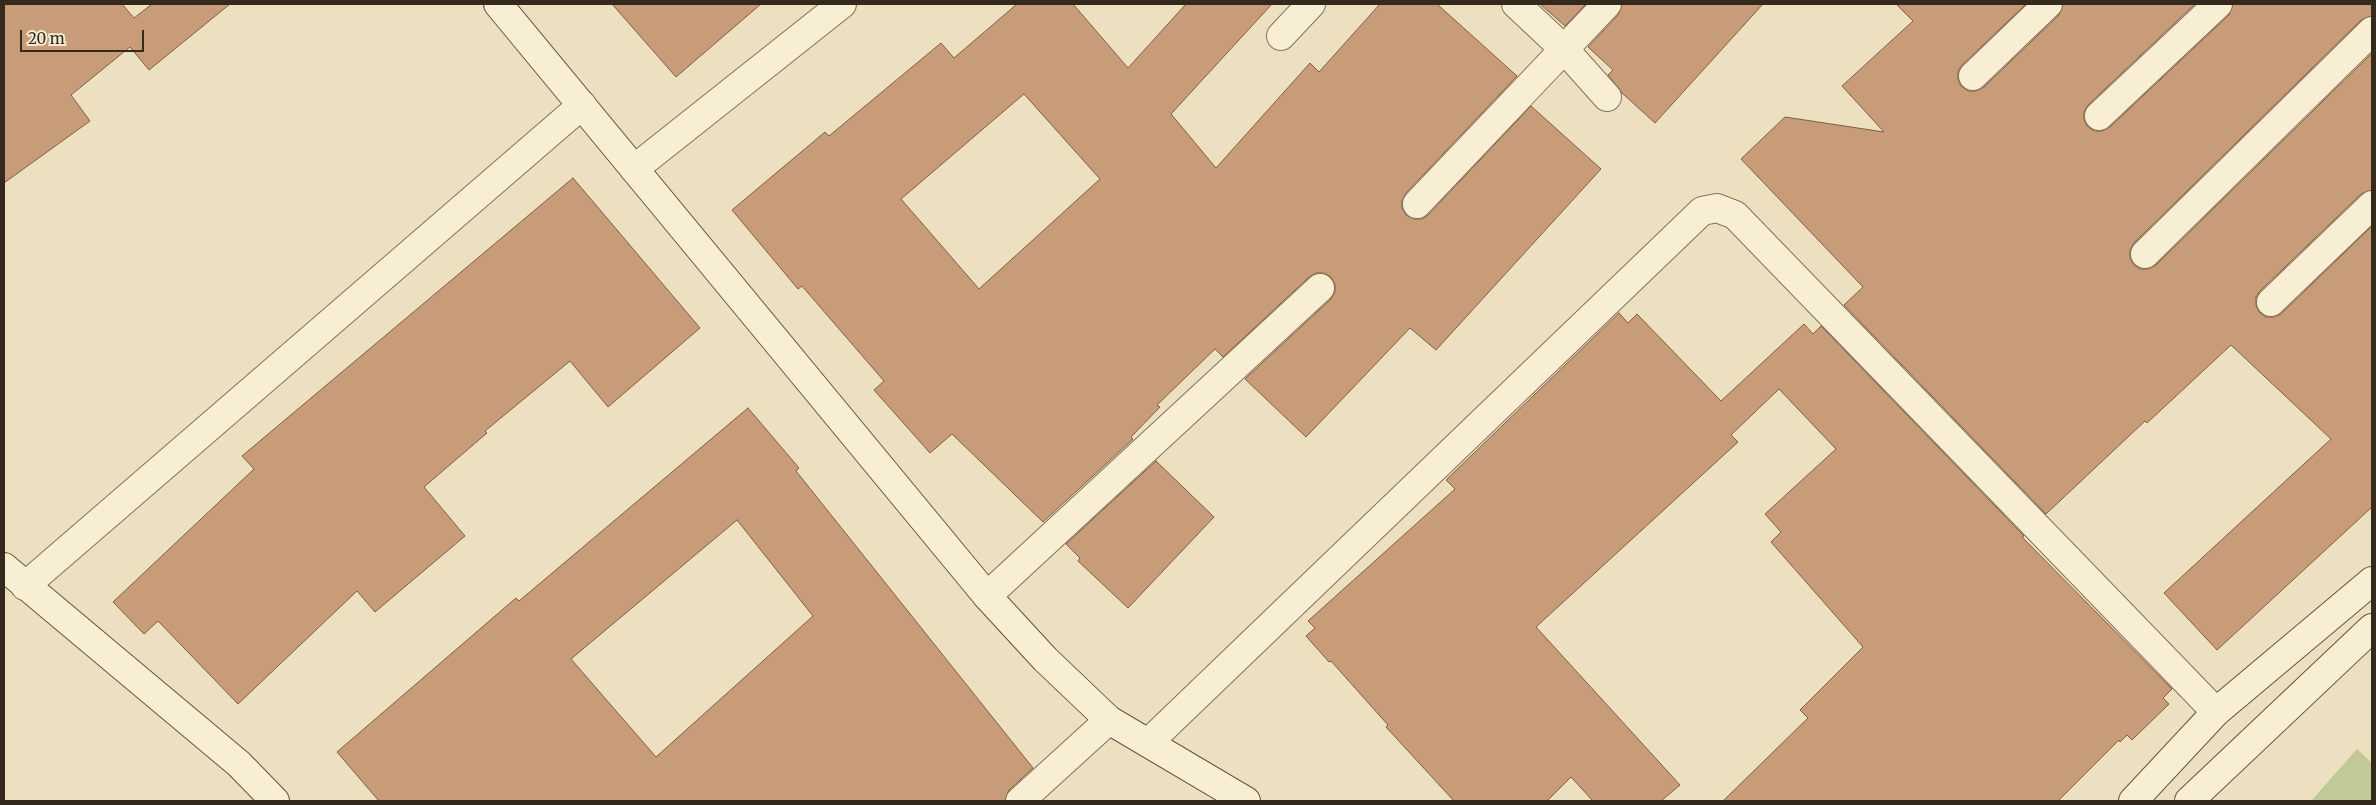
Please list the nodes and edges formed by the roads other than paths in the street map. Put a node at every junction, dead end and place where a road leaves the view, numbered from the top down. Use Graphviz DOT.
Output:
graph roads {
  1 [pos="498,4"];
  2 [pos="842,4"];
  3 [pos="1311,4"];
  4 [pos="1516,4"];
  5 [pos="1607,4"];
  6 [pos="2048,4"];
  7 [pos="2218,4"];
  8 [pos="2372,32"];
  9 [pos="1281,36"];
  10 [pos="1564,50"];
  11 [pos="1973,76"];
  12 [pos="1607,97"];
  13 [pos="582,105"];
  14 [pos="2099,116"];
  15 [pos="634,168"];
  16 [pos="1417,204"];
  17 [pos="2372,206"];
  18 [pos="2145,254"];
  19 [pos="1320,288"];
  20 [pos="2271,302"];
  21 [pos="10,574"];
  22 [pos="2372,581"];
  23 [pos="987,596"];
  24 [pos="2372,628"];
  25 [pos="2216,712"];
  26 [pos="1109,720"];
  27 [pos="1149,742"];
  28 [pos="275,801"];
  29 [pos="1020,801"];
  30 [pos="1246,801"];
  31 [pos="2133,801"];
  32 [pos="2189,801"];
  1 -- 13 [label="street"];
  2 -- 15 [label="street"];
  3 -- 9 [label="street"];
  4 -- 10 [label="street"];
  5 -- 10 [label="street"];
  6 -- 11 [label="street"];
  7 -- 14 [label="street"];
  8 -- 18 [label="street"];
  10 -- 12 [label="street"];
  10 -- 16 [label="street"];
  13 -- 15 [label="street"];
  13 -- 21 [label="street"];
  15 -- 23 [label="street"];
  17 -- 20 [label="street"];
  19 -- 23 [label="street"];
  21 -- 28 [label="street"];
  22 -- 25 [label="street"];
  23 -- 26 [label="street"];
  24 -- 32 [label="street"];
  25 -- 27 [label="street"];
  25 -- 31 [label="street"];
  26 -- 27 [label="street"];
  26 -- 29 [label="street"];
  27 -- 30 [label="street"];
}
